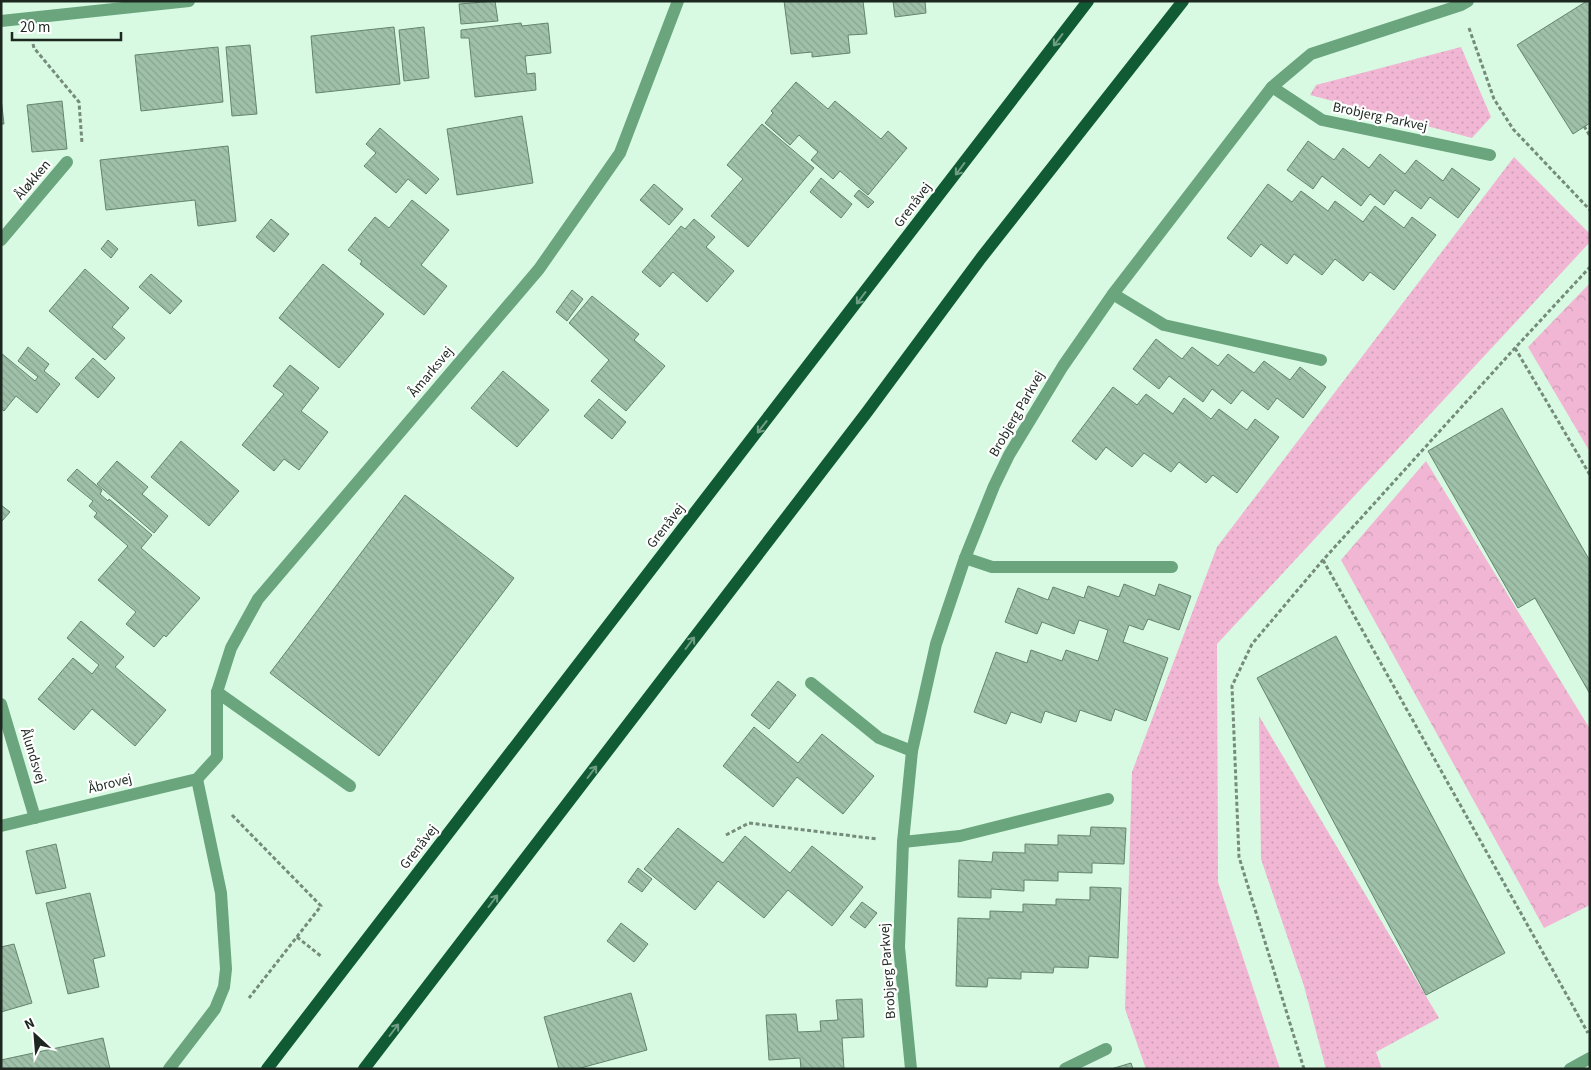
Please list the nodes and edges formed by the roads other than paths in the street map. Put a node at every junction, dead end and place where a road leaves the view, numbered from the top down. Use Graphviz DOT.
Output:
graph roads {
  1 [pos="189,1"];
  2 [pos="678,1"];
  3 [pos="1088,1"];
  4 [pos="1183,1"];
  5 [pos="170,2"];
  6 [pos="1464,3"];
  7 [pos="1,21"];
  8 [pos="1272,87"];
  9 [pos="1490,155"];
  10 [pos="67,162"];
  11 [pos="1,240"];
  12 [pos="1113,294"];
  13 [pos="1321,360"];
  14 [pos="965,558"];
  15 [pos="1172,567"];
  16 [pos="811,683"];
  17 [pos="217,692"];
  18 [pos="1,704"];
  19 [pos="912,751"];
  20 [pos="197,778"];
  21 [pos="350,786"];
  22 [pos="1108,799"];
  23 [pos="35,818"];
  24 [pos="1,826"];
  25 [pos="903,842"];
  26 [pos="1106,1049"];
  27 [pos="1590,1058"];
  28 [pos="170,1069"];
  29 [pos="267,1069"];
  30 [pos="364,1069"];
  31 [pos="911,1069"];
  32 [pos="1065,1069"];
  33 [pos="1570,1069"];
  1 -- 5 [label="street"];
  2 -- 17 [label="street, Åmarksvej"];
  3 -- 29 [label="main road, Grenåvej, one-way"];
  30 -- 4 [label="main road, one-way"];
  5 -- 7 [label="street"];
  6 -- 8 [label="street, Brobjerg Parkvej"];
  8 -- 9 [label="street, Brobjerg Parkvej"];
  8 -- 12 [label="street, Brobjerg Parkvej"];
  10 -- 11 [label="street, Åløkken"];
  12 -- 13 [label="street"];
  12 -- 14 [label="street, Brobjerg Parkvej"];
  14 -- 15 [label="street"];
  14 -- 19 [label="street, Brobjerg Parkvej"];
  16 -- 19 [label="street"];
  17 -- 20 [label="street, Åmarksvej"];
  17 -- 21 [label="street"];
  18 -- 23 [label="street, Ålundsvej"];
  19 -- 25 [label="street, Brobjerg Parkvej"];
  20 -- 23 [label="street, Åbrovej"];
  20 -- 28 [label="street"];
  22 -- 25 [label="street"];
  23 -- 24 [label="street, Åbrovej"];
  25 -- 31 [label="street, Brobjerg Parkvej"];
  26 -- 32 [label="street"];
  27 -- 33 [label="street"];
}
